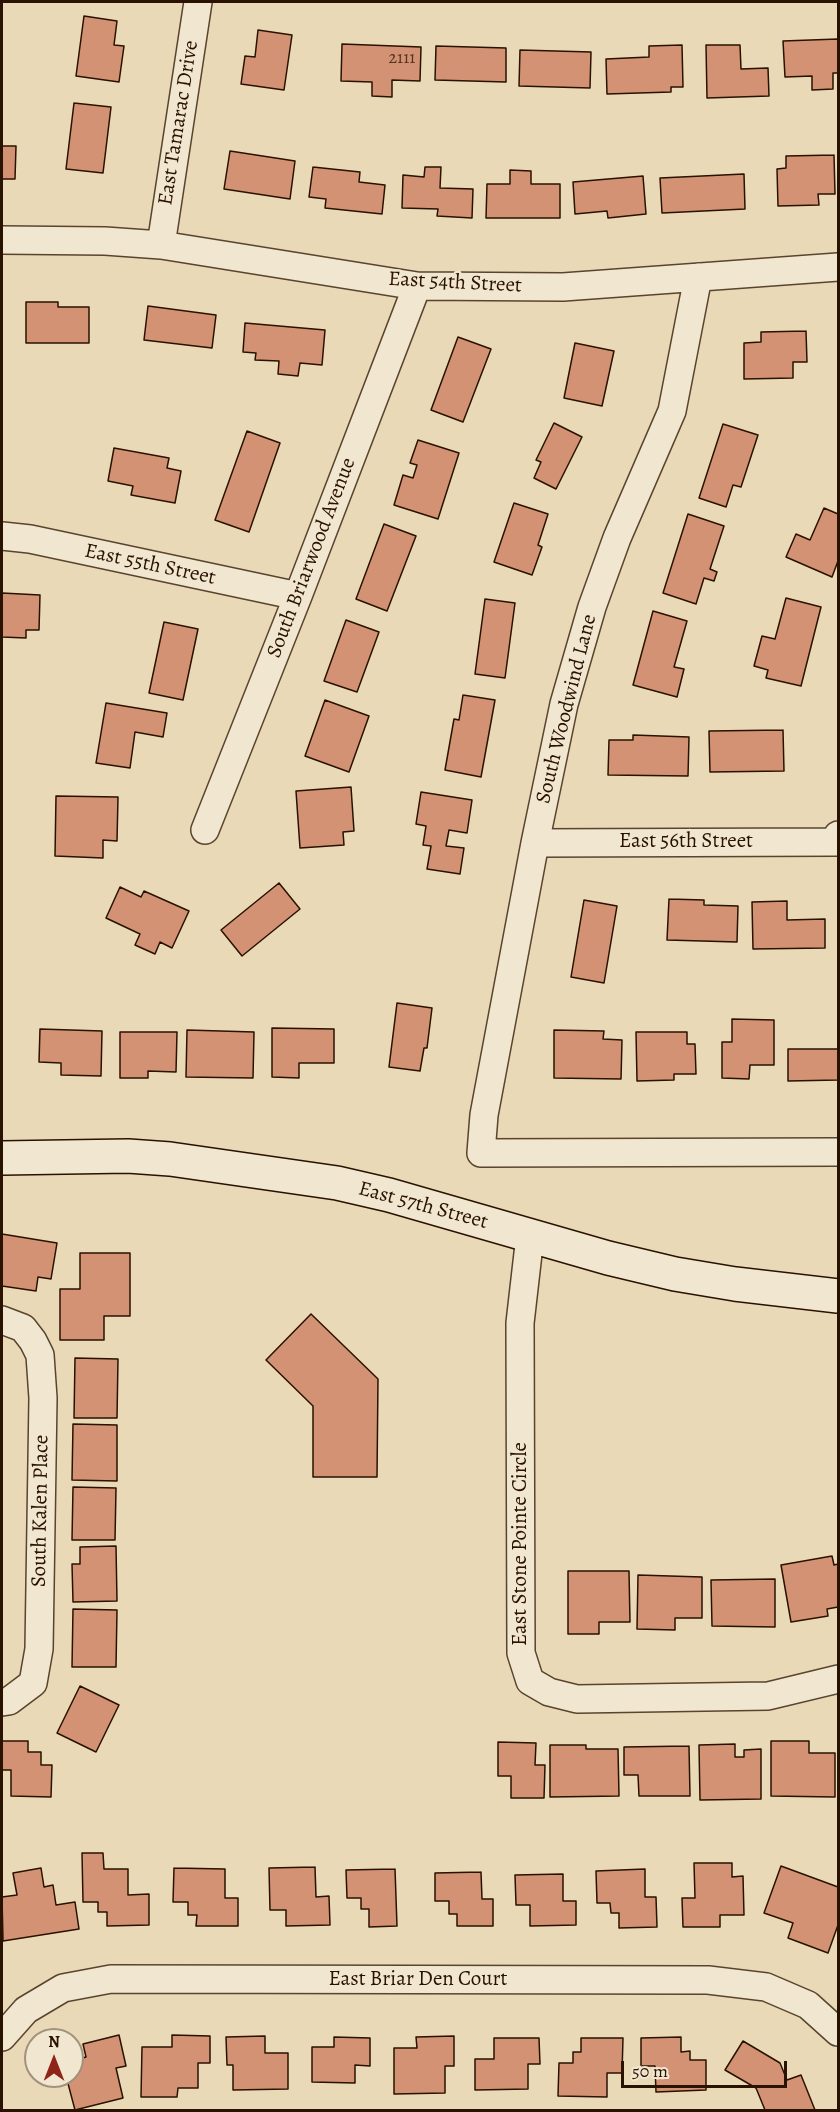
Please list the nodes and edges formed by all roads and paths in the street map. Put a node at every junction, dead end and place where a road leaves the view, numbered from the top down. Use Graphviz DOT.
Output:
graph roads {
  1 [pos="198,2"];
  2 [pos="2,240"];
  3 [pos="161,245"];
  4 [pos="838,267"];
  5 [pos="698,277"];
  6 [pos="417,286"];
  7 [pos="2,536"];
  8 [pos="298,596"];
  9 [pos="205,830"];
  10 [pos="838,838"];
  11 [pos="534,843"];
  12 [pos="838,1152"];
  13 [pos="2,1158"];
  14 [pos="530,1236"];
  15 [pos="838,1296"];
  16 [pos="2,1320"];
  17 [pos="838,1679"];
  18 [pos="2,1702"];
  19 [pos="838,2032"];
  20 [pos="2,2037"];
  1 -- 3 [label="street, East Tamarac Drive"];
  2 -- 3 [label="street, East 54th Street"];
  3 -- 6 [label="street, East 54th Street"];
  4 -- 5 [label="street, East 54th Street"];
  5 -- 6 [label="street, East 54th Street"];
  5 -- 11 [label="street, South Woodwind Lane"];
  6 -- 8 [label="street, South Briarwood Avenue"];
  7 -- 8 [label="street, East 55th Street"];
  8 -- 9 [label="street, South Briarwood Avenue"];
  10 -- 11 [label="street, East 56th Street"];
  11 -- 12 [label="street, South Woodwind Lane"];
  13 -- 14 [label="main road, East 57th Street"];
  14 -- 15 [label="main road, East 57th Street"];
  14 -- 17 [label="street, East Stone Pointe Circle"];
  16 -- 18 [label="street, South Kalen Place"];
  19 -- 20 [label="street, East Briar Den Court"];
}
